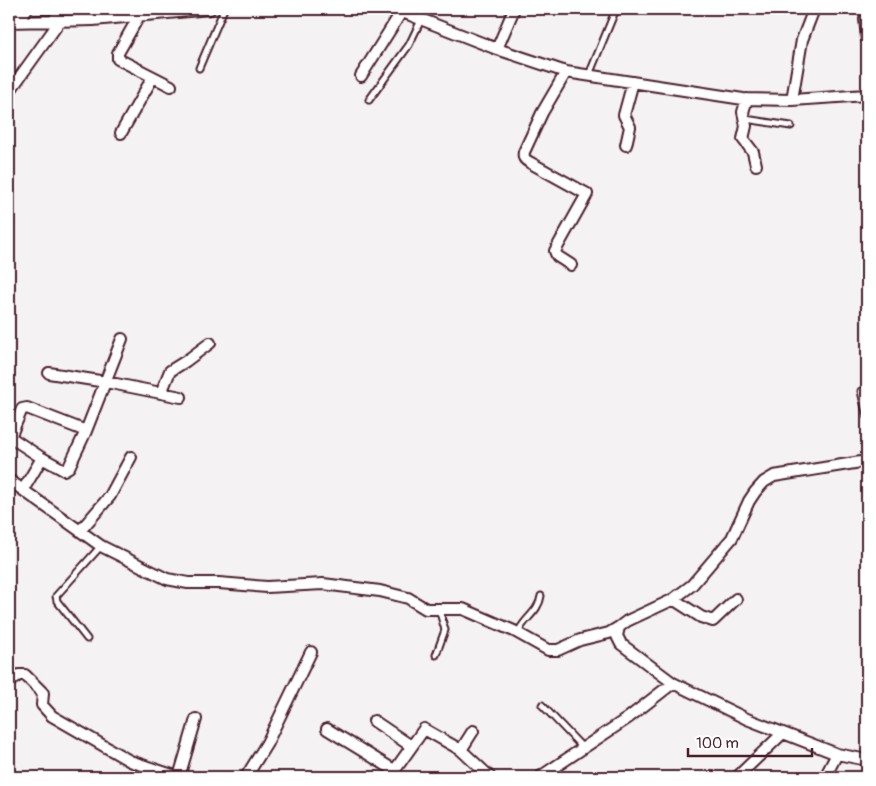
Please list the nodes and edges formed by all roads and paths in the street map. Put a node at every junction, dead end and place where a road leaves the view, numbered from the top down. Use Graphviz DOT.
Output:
graph roads {
  1 [pos="27,9"];
  2 [pos="62,9"];
  3 [pos="210,9"];
  4 [pos="224,9"];
  5 [pos="514,9"];
  6 [pos="616,9"];
  7 [pos="814,9"];
  8 [pos="398,10"];
  9 [pos="175,11"];
  10 [pos="139,16"];
  11 [pos="865,19"];
  12 [pos="421,20"];
  13 [pos="57,21"];
  14 [pos="12,22"];
  15 [pos="867,39"];
  16 [pos="497,49"];
  17 [pos="199,68"];
  18 [pos="566,72"];
  19 [pos="589,75"];
  20 [pos="361,76"];
  21 [pos="153,77"];
  22 [pos="633,82"];
  23 [pos="171,86"];
  24 [pos="9,92"];
  25 [pos="867,95"];
  26 [pos="747,99"];
  27 [pos="369,100"];
  28 [pos="792,100"];
  29 [pos="744,119"];
  30 [pos="791,126"];
  31 [pos="121,133"];
  32 [pos="626,145"];
  33 [pos="756,166"];
  34 [pos="571,265"];
  35 [pos="122,339"];
  36 [pos="210,343"];
  37 [pos="49,373"];
  38 [pos="106,382"];
  39 [pos="861,391"];
  40 [pos="160,393"];
  41 [pos="181,397"];
  42 [pos="867,417"];
  43 [pos="86,431"];
  44 [pos="131,457"];
  45 [pos="42,458"];
  46 [pos="867,460"];
  47 [pos="9,480"];
  48 [pos="23,490"];
  49 [pos="80,531"];
  50 [pos="102,546"];
  51 [pos="541,596"];
  52 [pos="673,599"];
  53 [pos="736,599"];
  54 [pos="439,610"];
  55 [pos="619,627"];
  56 [pos="518,634"];
  57 [pos="87,639"];
  58 [pos="311,652"];
  59 [pos="436,655"];
  60 [pos="9,682"];
  61 [pos="673,683"];
  62 [pos="542,705"];
  63 [pos="196,719"];
  64 [pos="374,721"];
  65 [pos="328,729"];
  66 [pos="473,731"];
  67 [pos="783,733"];
  68 [pos="412,746"];
  69 [pos="583,749"];
  70 [pos="460,750"];
  71 [pos="837,754"];
  72 [pos="867,760"];
  73 [pos="151,773"];
  74 [pos="392,774"];
  75 [pos="178,777"];
  76 [pos="246,777"];
  77 [pos="490,777"];
  78 [pos="540,777"];
  79 [pos="737,777"];
  80 [pos="825,777"];
  1 -- 14 [label="street"];
  2 -- 13 [label="street"];
  3 -- 9 [label="street"];
  4 -- 17 [label="lane"];
  5 -- 16 [label="street"];
  6 -- 19 [label="lane"];
  7 -- 28 [label="street"];
  8 -- 12 [label="street"];
  8 -- 20 [label="street"];
  9 -- 10 [label="street"];
  10 -- 13 [label="street"];
  10 -- 21 [label="street"];
  11 -- 15 [label="street"];
  12 -- 16 [label="street"];
  12 -- 27 [label="lane"];
  13 -- 14 [label="street"];
  13 -- 24 [label="street"];
  16 -- 18 [label="street"];
  18 -- 19 [label="street"];
  18 -- 34 [label="street"];
  19 -- 22 [label="street"];
  21 -- 23 [label="street"];
  21 -- 31 [label="street"];
  22 -- 26 [label="street"];
  22 -- 32 [label="street"];
  25 -- 28 [label="street"];
  26 -- 28 [label="street"];
  26 -- 29 [label="street"];
  29 -- 30 [label="lane"];
  29 -- 33 [label="street"];
  35 -- 38 [label="street"];
  36 -- 40 [label="street"];
  37 -- 38 [label="street"];
  38 -- 40 [label="street"];
  38 -- 43 [label="street"];
  39 -- 42 [label="lane"];
  40 -- 41 [label="street"];
  43 -- 45 [label="street"];
  43 -- 45 [label="street"];
  44 -- 49 [label="street"];
  45 -- 48 [label="street"];
  46 -- 52 [label="street"];
  47 -- 48 [label="street"];
  48 -- 49 [label="street"];
  49 -- 50 [label="street"];
  50 -- 54 [label="street"];
  50 -- 57 [label="lane"];
  51 -- 56 [label="lane"];
  52 -- 53 [label="street"];
  52 -- 55 [label="street"];
  54 -- 56 [label="street"];
  54 -- 59 [label="lane"];
  55 -- 56 [label="street"];
  55 -- 61 [label="street"];
  58 -- 76 [label="street"];
  60 -- 73 [label="street"];
  61 -- 67 [label="street"];
  61 -- 69 [label="street"];
  62 -- 69 [label="lane"];
  63 -- 75 [label="street"];
  64 -- 68 [label="street"];
  65 -- 74 [label="street"];
  66 -- 70 [label="street"];
  67 -- 71 [label="street"];
  67 -- 79 [label="street"];
  68 -- 70 [label="street"];
  68 -- 74 [label="street"];
  69 -- 78 [label="street"];
  70 -- 77 [label="street"];
  71 -- 72 [label="street"];
  71 -- 80 [label="street"];
  73 -- 75 [label="street"];
}
